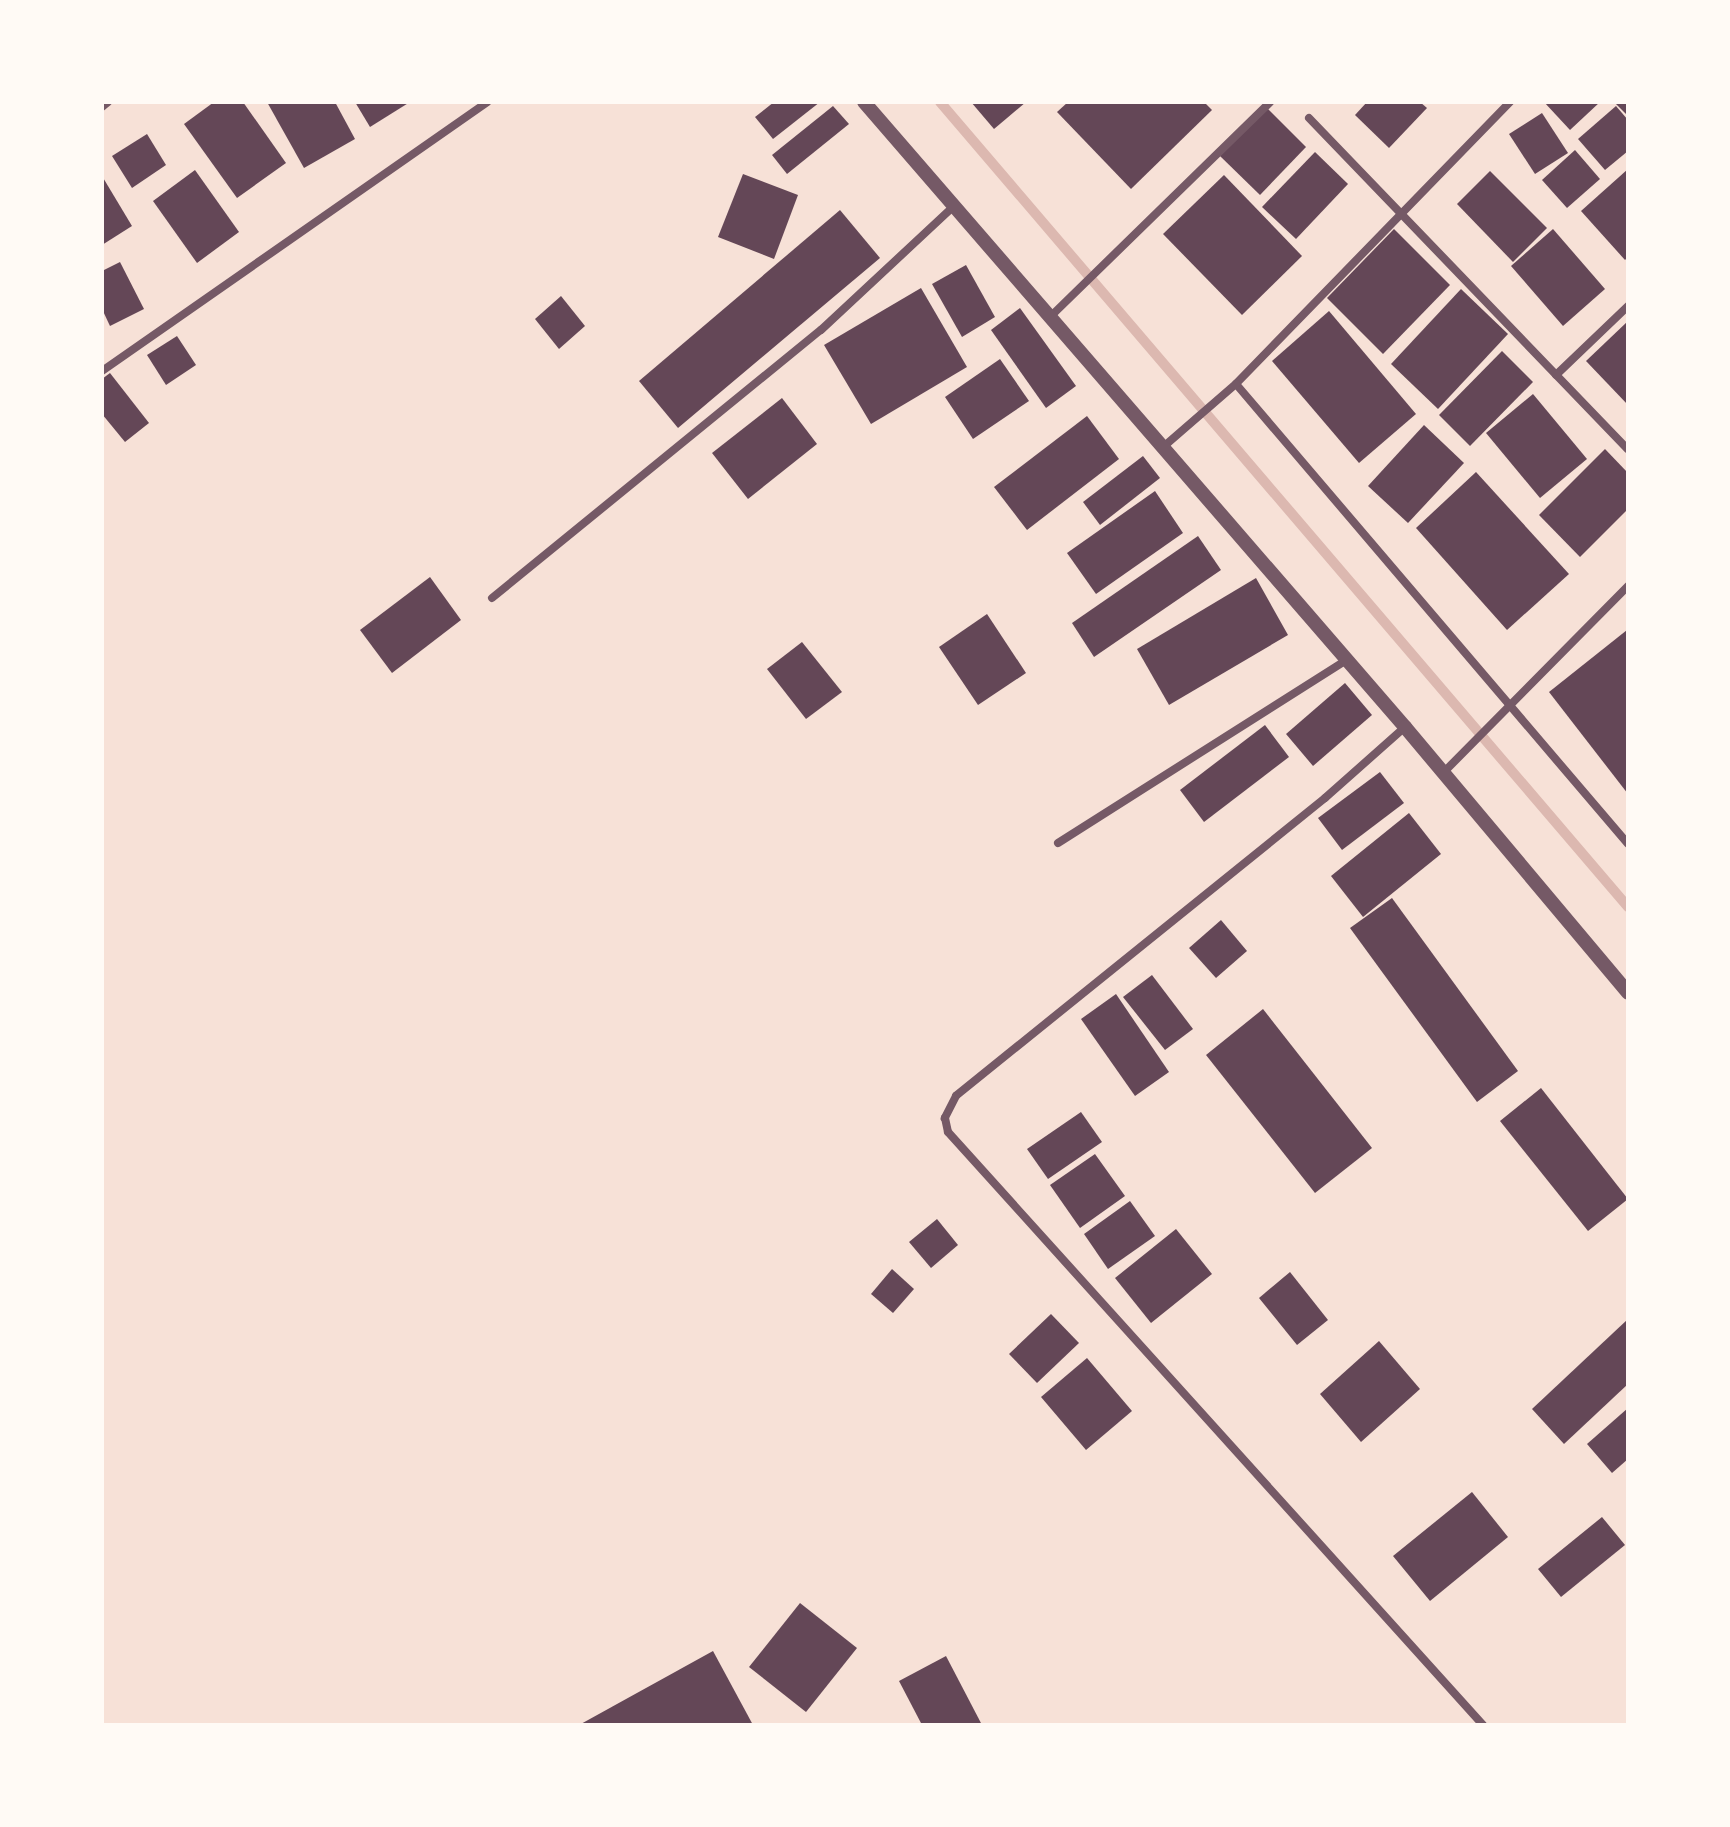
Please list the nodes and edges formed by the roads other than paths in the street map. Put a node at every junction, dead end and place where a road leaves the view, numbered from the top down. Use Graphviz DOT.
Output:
graph roads {
  1 [pos="108,102"];
  2 [pos="488,102"];
  3 [pos="1270,102"];
  4 [pos="1510,102"];
  5 [pos="866,103"];
  6 [pos="102,107"];
  7 [pos="1309,118"];
  8 [pos="954,206"];
  9 [pos="1400,212"];
  10 [pos="1628,306"];
  11 [pos="1049,318"];
  12 [pos="102,371"];
  13 [pos="1556,375"];
  14 [pos="1236,384"];
  15 [pos="1162,448"];
  16 [pos="1628,449"];
  17 [pos="1628,586"];
  18 [pos="492,598"];
  19 [pos="1346,660"];
  20 [pos="1510,709"];
  21 [pos="1405,727"];
  22 [pos="1448,769"];
  23 [pos="1058,843"];
  24 [pos="1628,844"];
  25 [pos="1628,993"];
  26 [pos="1483,1725"];
  1 -- 6 [label="street"];
  2 -- 12 [label="street"];
  3 -- 11 [label="street"];
  4 -- 9 [label="street"];
  5 -- 8 [label="street"];
  7 -- 9 [label="street"];
  8 -- 11 [label="street"];
  8 -- 18 [label="street"];
  9 -- 13 [label="street"];
  9 -- 14 [label="street"];
  10 -- 13 [label="street"];
  11 -- 15 [label="street"];
  13 -- 16 [label="street"];
  14 -- 15 [label="street"];
  14 -- 20 [label="street"];
  15 -- 19 [label="street"];
  17 -- 20 [label="street"];
  19 -- 21 [label="street"];
  19 -- 23 [label="street"];
  20 -- 22 [label="street"];
  20 -- 24 [label="street"];
  21 -- 22 [label="street"];
  21 -- 26 [label="street"];
  22 -- 25 [label="street"];
}
